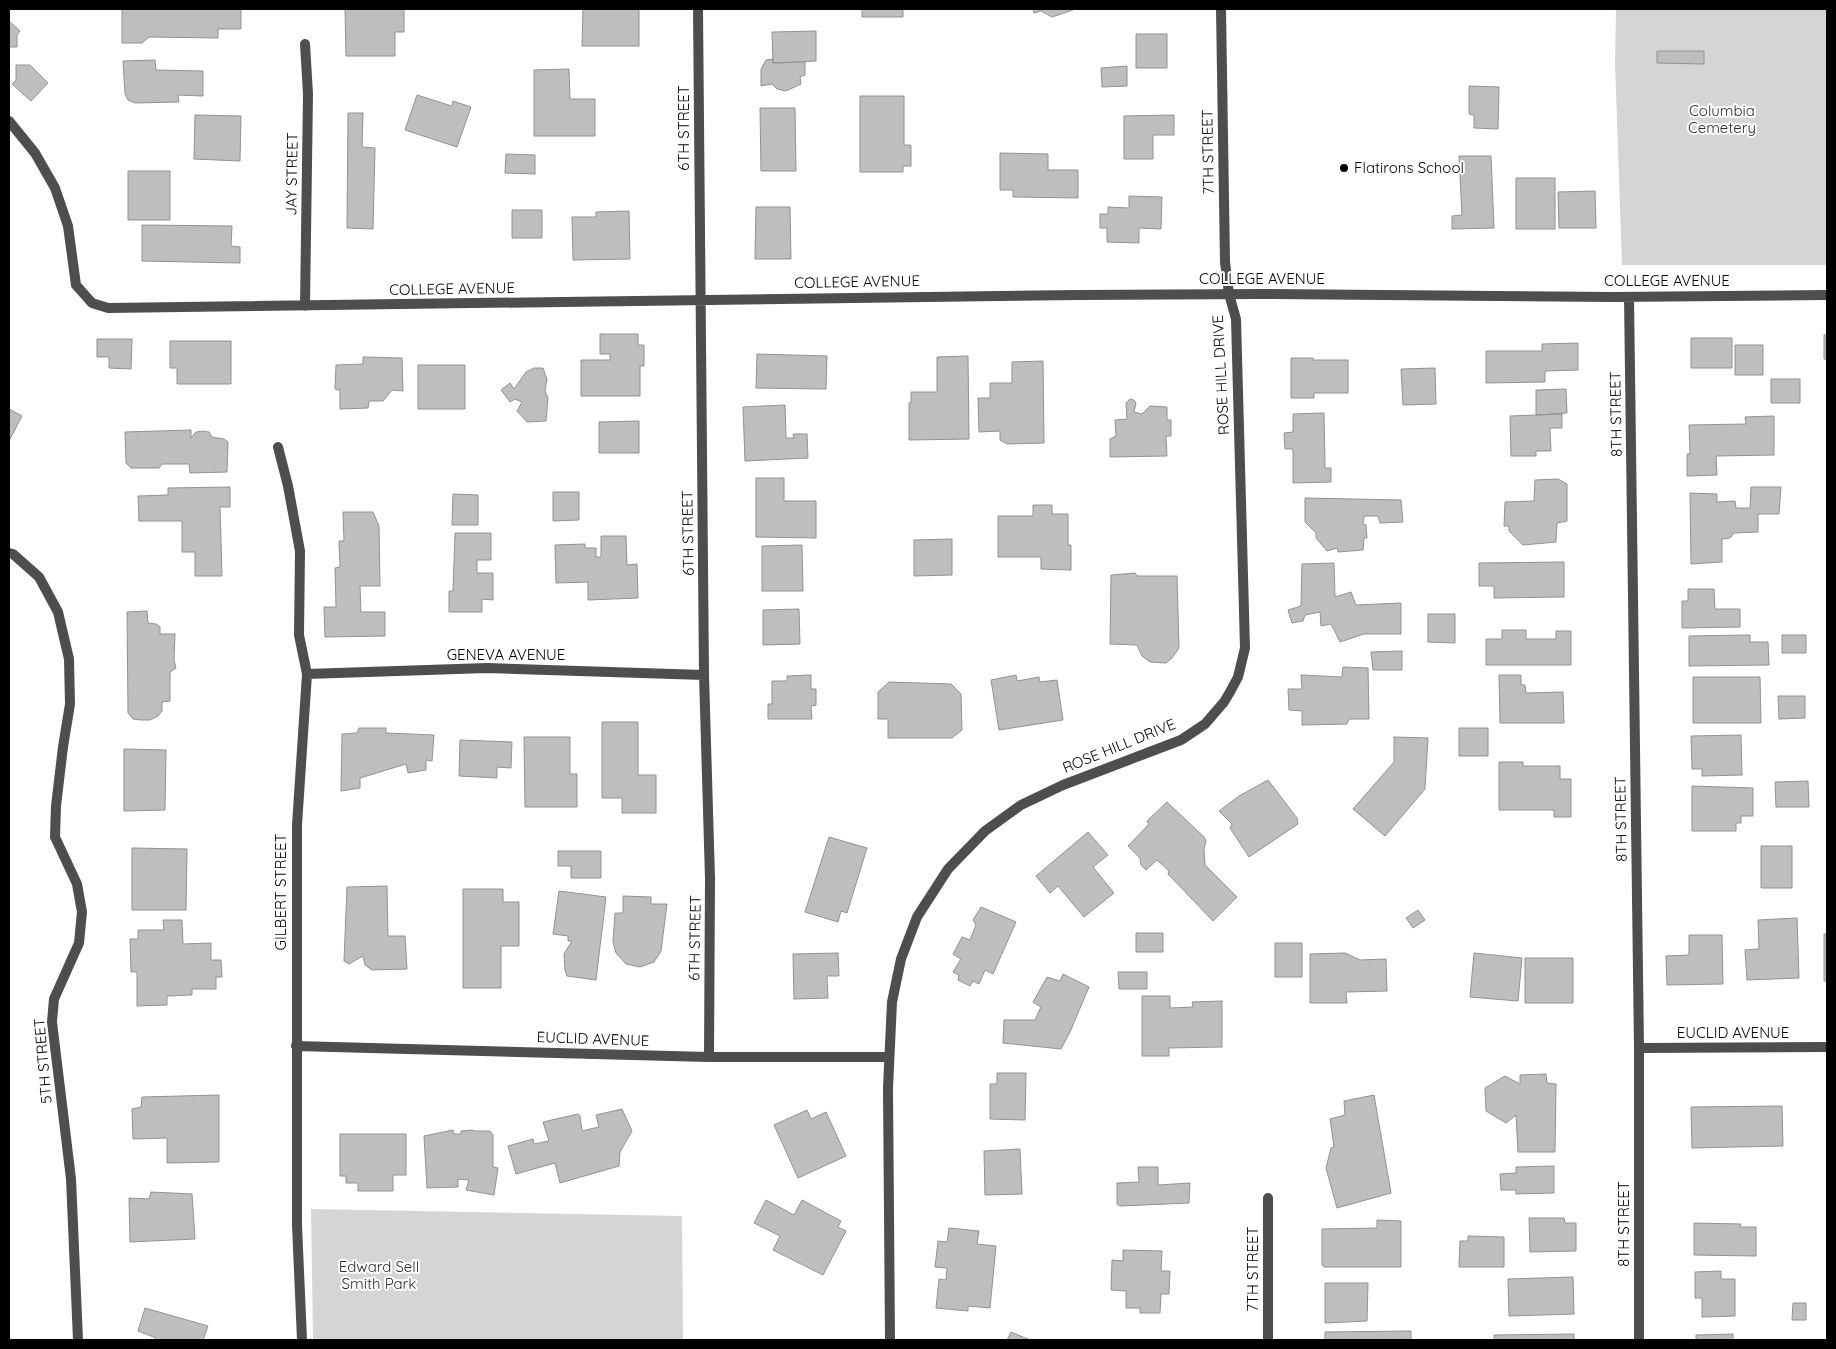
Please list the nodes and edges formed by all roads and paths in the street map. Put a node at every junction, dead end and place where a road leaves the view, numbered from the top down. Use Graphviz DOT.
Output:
graph roads {
  1 [pos="698,9"];
  2 [pos="1221,9"];
  3 [pos="305,44"];
  4 [pos="9,121"];
  5 [pos="1229,294"];
  6 [pos="1827,295"];
  7 [pos="1629,297"];
  8 [pos="700,299"];
  9 [pos="305,306"];
  10 [pos="278,446"];
  11 [pos="9,553"];
  12 [pos="307,674"];
  13 [pos="704,674"];
  14 [pos="296,1046"];
  15 [pos="1827,1047"];
  16 [pos="1638,1048"];
  17 [pos="709,1057"];
  18 [pos="890,1057"];
  19 [pos="1268,1198"];
  20 [pos="78,1340"];
  21 [pos="302,1340"];
  22 [pos="890,1340"];
  23 [pos="1268,1340"];
  24 [pos="1639,1340"];
  1 -- 8 [label="street, 6TH STREET"];
  2 -- 5 [label="street, 7TH STREET"];
  3 -- 9 [label="street, JAY STREET"];
  4 -- 9 [label="street, COLLEGE AVENUE"];
  5 -- 7 [label="street, COLLEGE AVENUE"];
  5 -- 8 [label="street, COLLEGE AVENUE"];
  5 -- 18 [label="street, ROSE HILL DRIVE"];
  6 -- 7 [label="street, COLLEGE AVENUE"];
  7 -- 16 [label="street, 8TH STREET"];
  8 -- 9 [label="street, COLLEGE AVENUE"];
  8 -- 13 [label="street, 6TH STREET"];
  10 -- 12 [label="street, GILBERT STREET"];
  11 -- 20 [label="street, 5TH STREET"];
  12 -- 13 [label="street, GENEVA AVENUE"];
  12 -- 14 [label="street, GILBERT STREET"];
  13 -- 17 [label="street, 6TH STREET"];
  14 -- 17 [label="street, EUCLID AVENUE"];
  14 -- 21 [label="street, GILBERT STREET"];
  15 -- 16 [label="street, EUCLID AVENUE"];
  16 -- 24 [label="street, 8TH STREET"];
  17 -- 18 [label="street, EUCLID AVENUE"];
  18 -- 22 [label="street"];
  19 -- 23 [label="street, 7TH STREET"];
}
